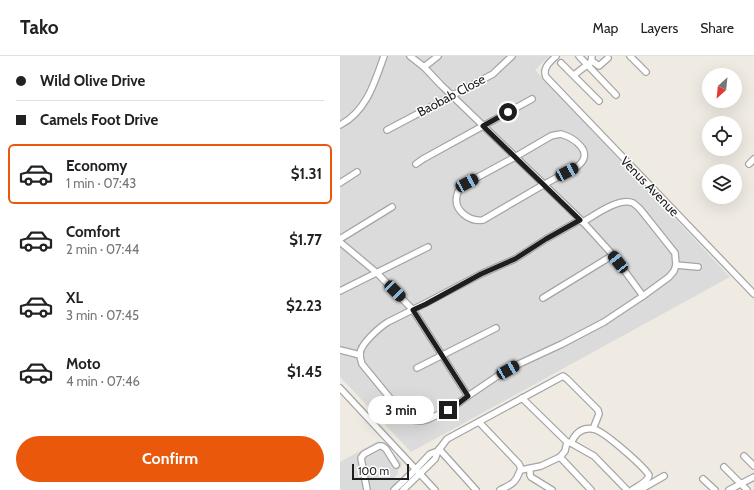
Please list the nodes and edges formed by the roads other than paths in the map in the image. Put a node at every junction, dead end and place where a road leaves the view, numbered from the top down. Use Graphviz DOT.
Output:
graph roads {
  1 [pos="384,56"];
  2 [pos="410,56"];
  3 [pos="438,56"];
  4 [pos="512,56"];
  5 [pos="556,56"];
  6 [pos="579,56"];
  7 [pos="630,56"];
  8 [pos="608,58"];
  9 [pos="590,60"];
  10 [pos="561,62"];
  11 [pos="424,67"];
  12 [pos="646,72"];
  13 [pos="574,75"];
  14 [pos="452,95"];
  15 [pos="616,95"];
  16 [pos="532,99"];
  17 [pos="599,101"];
  18 [pos="340,125"];
  19 [pos="483,126"];
  20 [pos="387,130"];
  21 [pos="515,157"];
  22 [pos="754,159"];
  23 [pos="416,164"];
  24 [pos="749,164"];
  25 [pos="357,172"];
  26 [pos="340,183"];
  27 [pos="544,185"];
  28 [pos="392,207"];
  29 [pos="581,221"];
  30 [pos="340,241"];
  31 [pos="428,247"];
  32 [pos="613,256"];
  33 [pos="676,265"];
  34 [pos="698,267"];
  35 [pos="377,273"];
  36 [pos="340,291"];
  37 [pos="754,294"];
  38 [pos="643,296"];
  39 [pos="543,298"];
  40 [pos="413,310"];
  41 [pos="496,328"];
  42 [pos="340,350"];
  43 [pos="360,355"];
  44 [pos="442,356"];
  45 [pos="417,368"];
  46 [pos="340,388"];
  47 [pos="468,396"];
  48 [pos="522,398"];
  49 [pos="479,422"];
  50 [pos="593,429"];
  51 [pos="569,443"];
  52 [pos="438,450"];
  53 [pos="744,456"];
  54 [pos="560,457"];
  55 [pos="396,465"];
  56 [pos="754,466"];
  57 [pos="724,467"];
  58 [pos="530,469"];
  59 [pos="415,470"];
  60 [pos="521,470"];
  61 [pos="420,474"];
  62 [pos="664,476"];
  63 [pos="754,477"];
  64 [pos="704,479"];
  65 [pos="742,484"];
  66 [pos="367,490"];
  67 [pos="394,490"];
  68 [pos="403,490"];
  69 [pos="435,490"];
  70 [pos="476,490"];
  71 [pos="500,490"];
  72 [pos="552,490"];
  73 [pos="591,490"];
  74 [pos="627,490"];
  75 [pos="632,490"];
  76 [pos="640,490"];
  77 [pos="714,490"];
  78 [pos="729,490"];
  79 [pos="747,490"];
  1 -- 18 [label="street"];
  2 -- 11 [label="street"];
  3 -- 11 [label="street"];
  4 -- 14 [label="street, Baobab Close"];
  5 -- 37 [label="street, Venus Avenue"];
  6 -- 9 [label="street"];
  7 -- 12 [label="street"];
  8 -- 9 [label="street"];
  9 -- 13 [label="street"];
  9 -- 15 [label="street"];
  10 -- 13 [label="street"];
  11 -- 14 [label="street"];
  13 -- 17 [label="street"];
  14 -- 19 [label="street"];
  14 -- 20 [label="street, Baobab Close"];
  16 -- 19 [label="street"];
  19 -- 21 [label="street"];
  19 -- 23 [label="street"];
  21 -- 27 [label="street"];
  21 -- 27 [label="street"];
  21 -- 27 [label="street"];
  22 -- 24 [label="street"];
  25 -- 26 [label="street"];
  27 -- 29 [label="street"];
  28 -- 30 [label="street"];
  29 -- 32 [label="street"];
  29 -- 33 [label="street"];
  29 -- 40 [label="street"];
  30 -- 35 [label="street"];
  31 -- 35 [label="street"];
  32 -- 38 [label="street"];
  32 -- 39 [label="street"];
  33 -- 34 [label="street"];
  33 -- 38 [label="street"];
  35 -- 36 [label="street"];
  35 -- 40 [label="street"];
  38 -- 47 [label="street"];
  40 -- 43 [label="street"];
  40 -- 44 [label="street"];
  41 -- 44 [label="street"];
  42 -- 43 [label="street"];
  43 -- 47 [label="street"];
  44 -- 45 [label="street"];
  44 -- 47 [label="street"];
  46 -- 59 [label="street"];
  48 -- 49 [label="street"];
  48 -- 50 [label="street"];
  48 -- 51 [label="street"];
  49 -- 52 [label="street"];
  49 -- 60 [label="street"];
  50 -- 51 [label="street"];
  50 -- 75 [label="street"];
  51 -- 54 [label="street"];
  51 -- 74 [label="street"];
  52 -- 59 [label="street"];
  52 -- 61 [label="street"];
  52 -- 70 [label="street"];
  53 -- 56 [label="street"];
  54 -- 58 [label="street"];
  54 -- 73 [label="street"];
  55 -- 66 [label="street"];
  57 -- 65 [label="street"];
  58 -- 60 [label="street"];
  58 -- 72 [label="street"];
  59 -- 61 [label="street"];
  59 -- 67 [label="street"];
  60 -- 71 [label="street"];
  61 -- 68 [label="street"];
  61 -- 69 [label="street"];
  62 -- 76 [label="street"];
  63 -- 65 [label="street"];
  64 -- 77 [label="street"];
  65 -- 78 [label="street"];
  65 -- 79 [label="street"];
}
